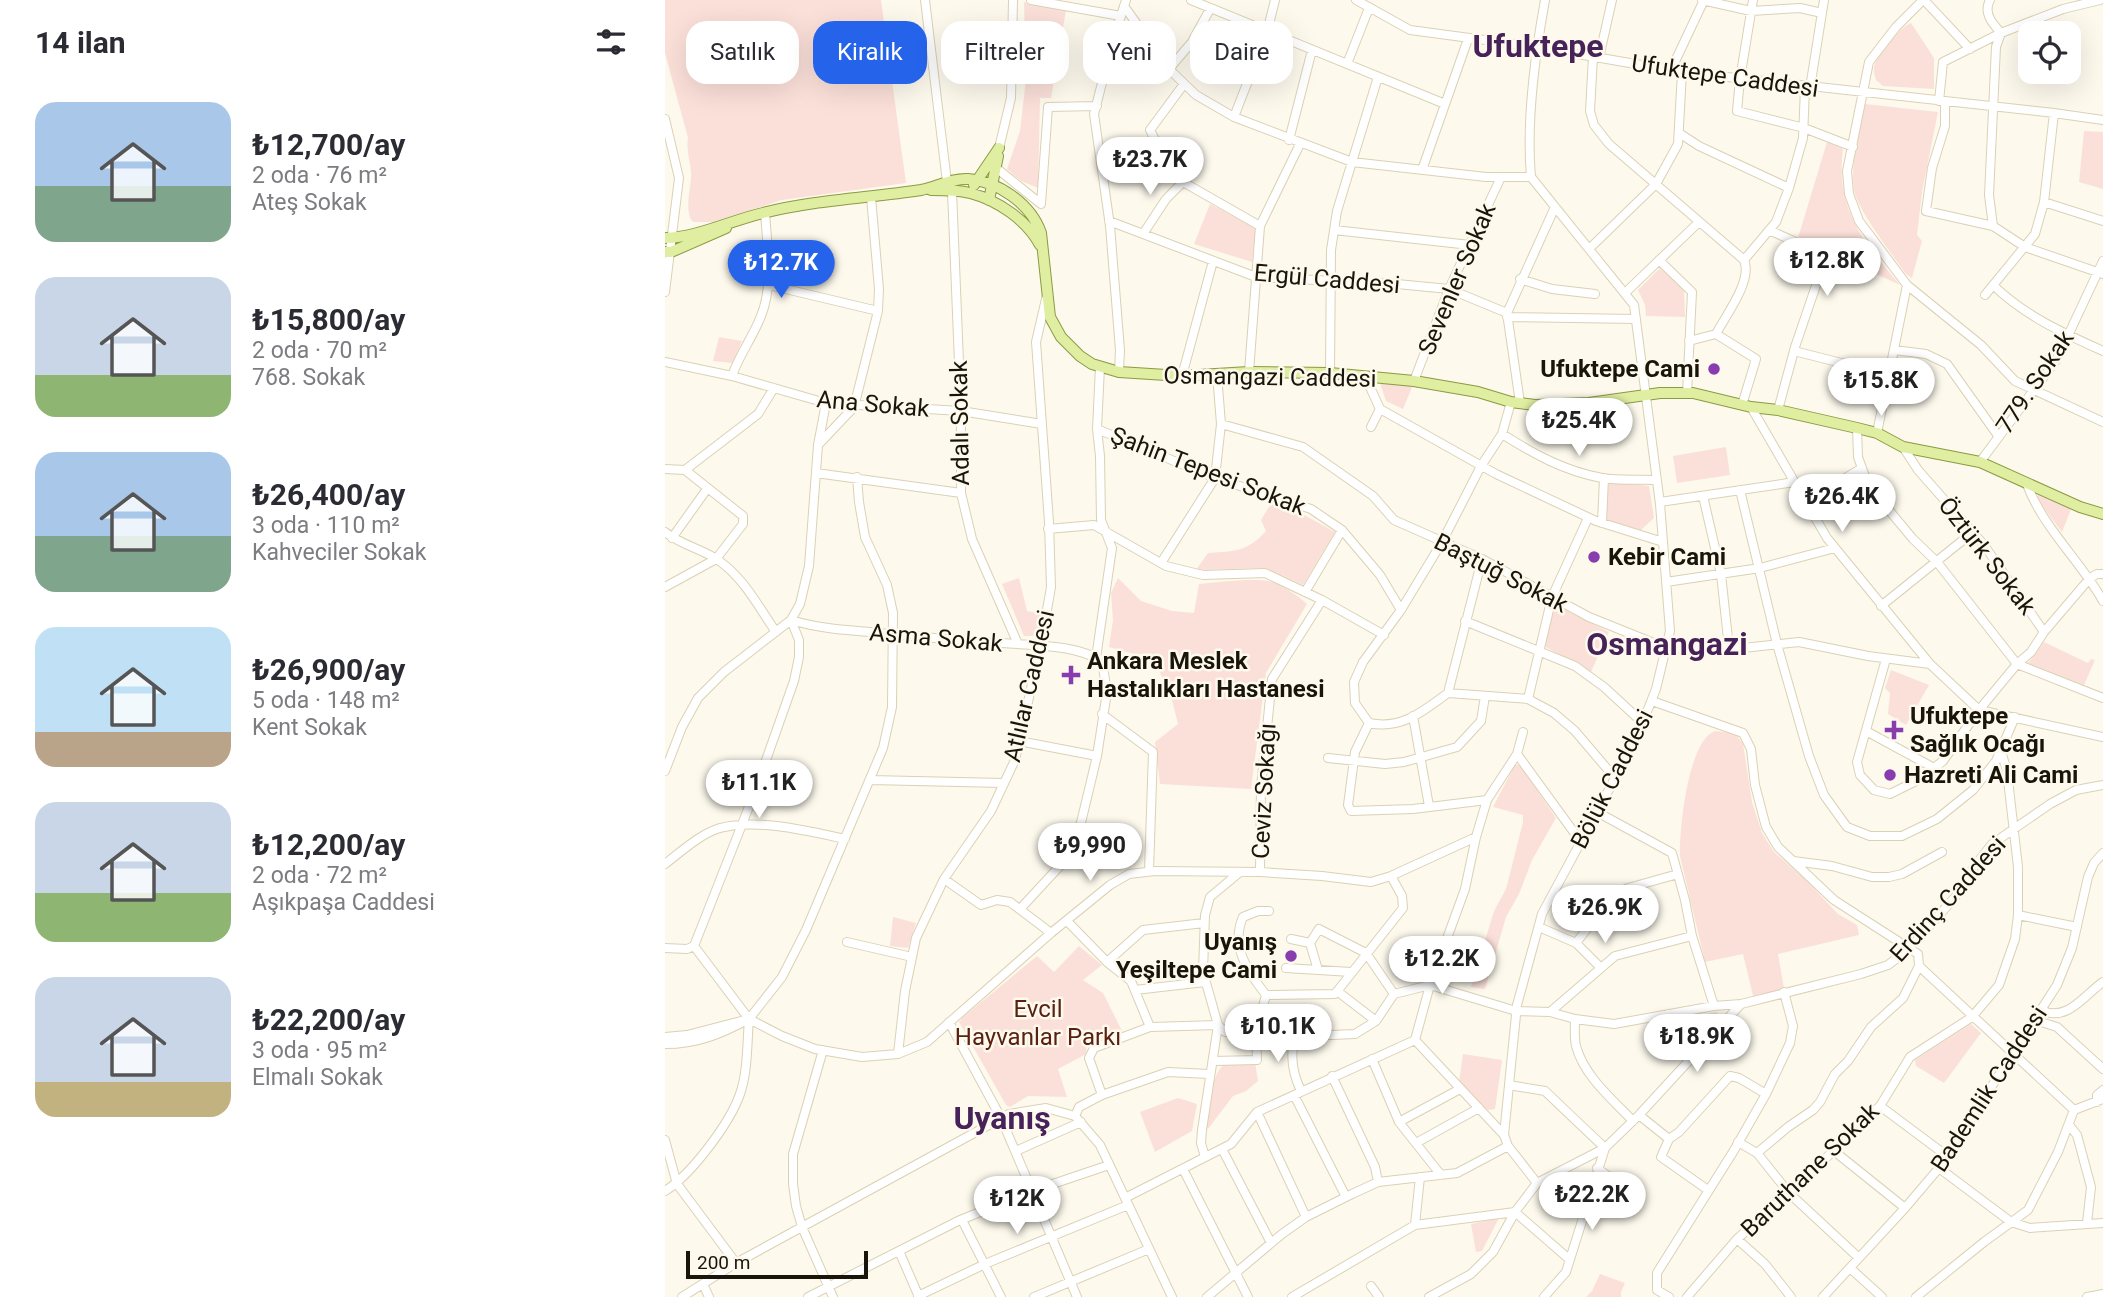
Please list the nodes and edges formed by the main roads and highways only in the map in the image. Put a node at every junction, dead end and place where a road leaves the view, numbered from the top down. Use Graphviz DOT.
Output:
graph roads {
  1 [pos="977,180"];
  2 [pos="991,185"];
  3 [pos="949,186"];
  4 [pos="969,192"];
  5 [pos="989,200"];
  6 [pos="765,212"];
  7 [pos="669,238"];
  8 [pos="1043,249"];
  9 [pos="668,252"];
  10 [pos="2103,514"];
  1 -- 2 [label="main road, Osmangazi Caddesi"];
  1 -- 2 [label="main road"];
  1 -- 3 [label="main road"];
  1 -- 4 [label="main road"];
  2 -- 5 [label="main road"];
  2 -- 8 [label="main road, Osmangazi Caddesi"];
  3 -- 4 [label="main road"];
  3 -- 6 [label="main road"];
  4 -- 5 [label="main road"];
  5 -- 8 [label="main road"];
  6 -- 7 [label="main road"];
  6 -- 9 [label="main road"];
  8 -- 10 [label="main road, Osmangazi Caddesi"];
}
